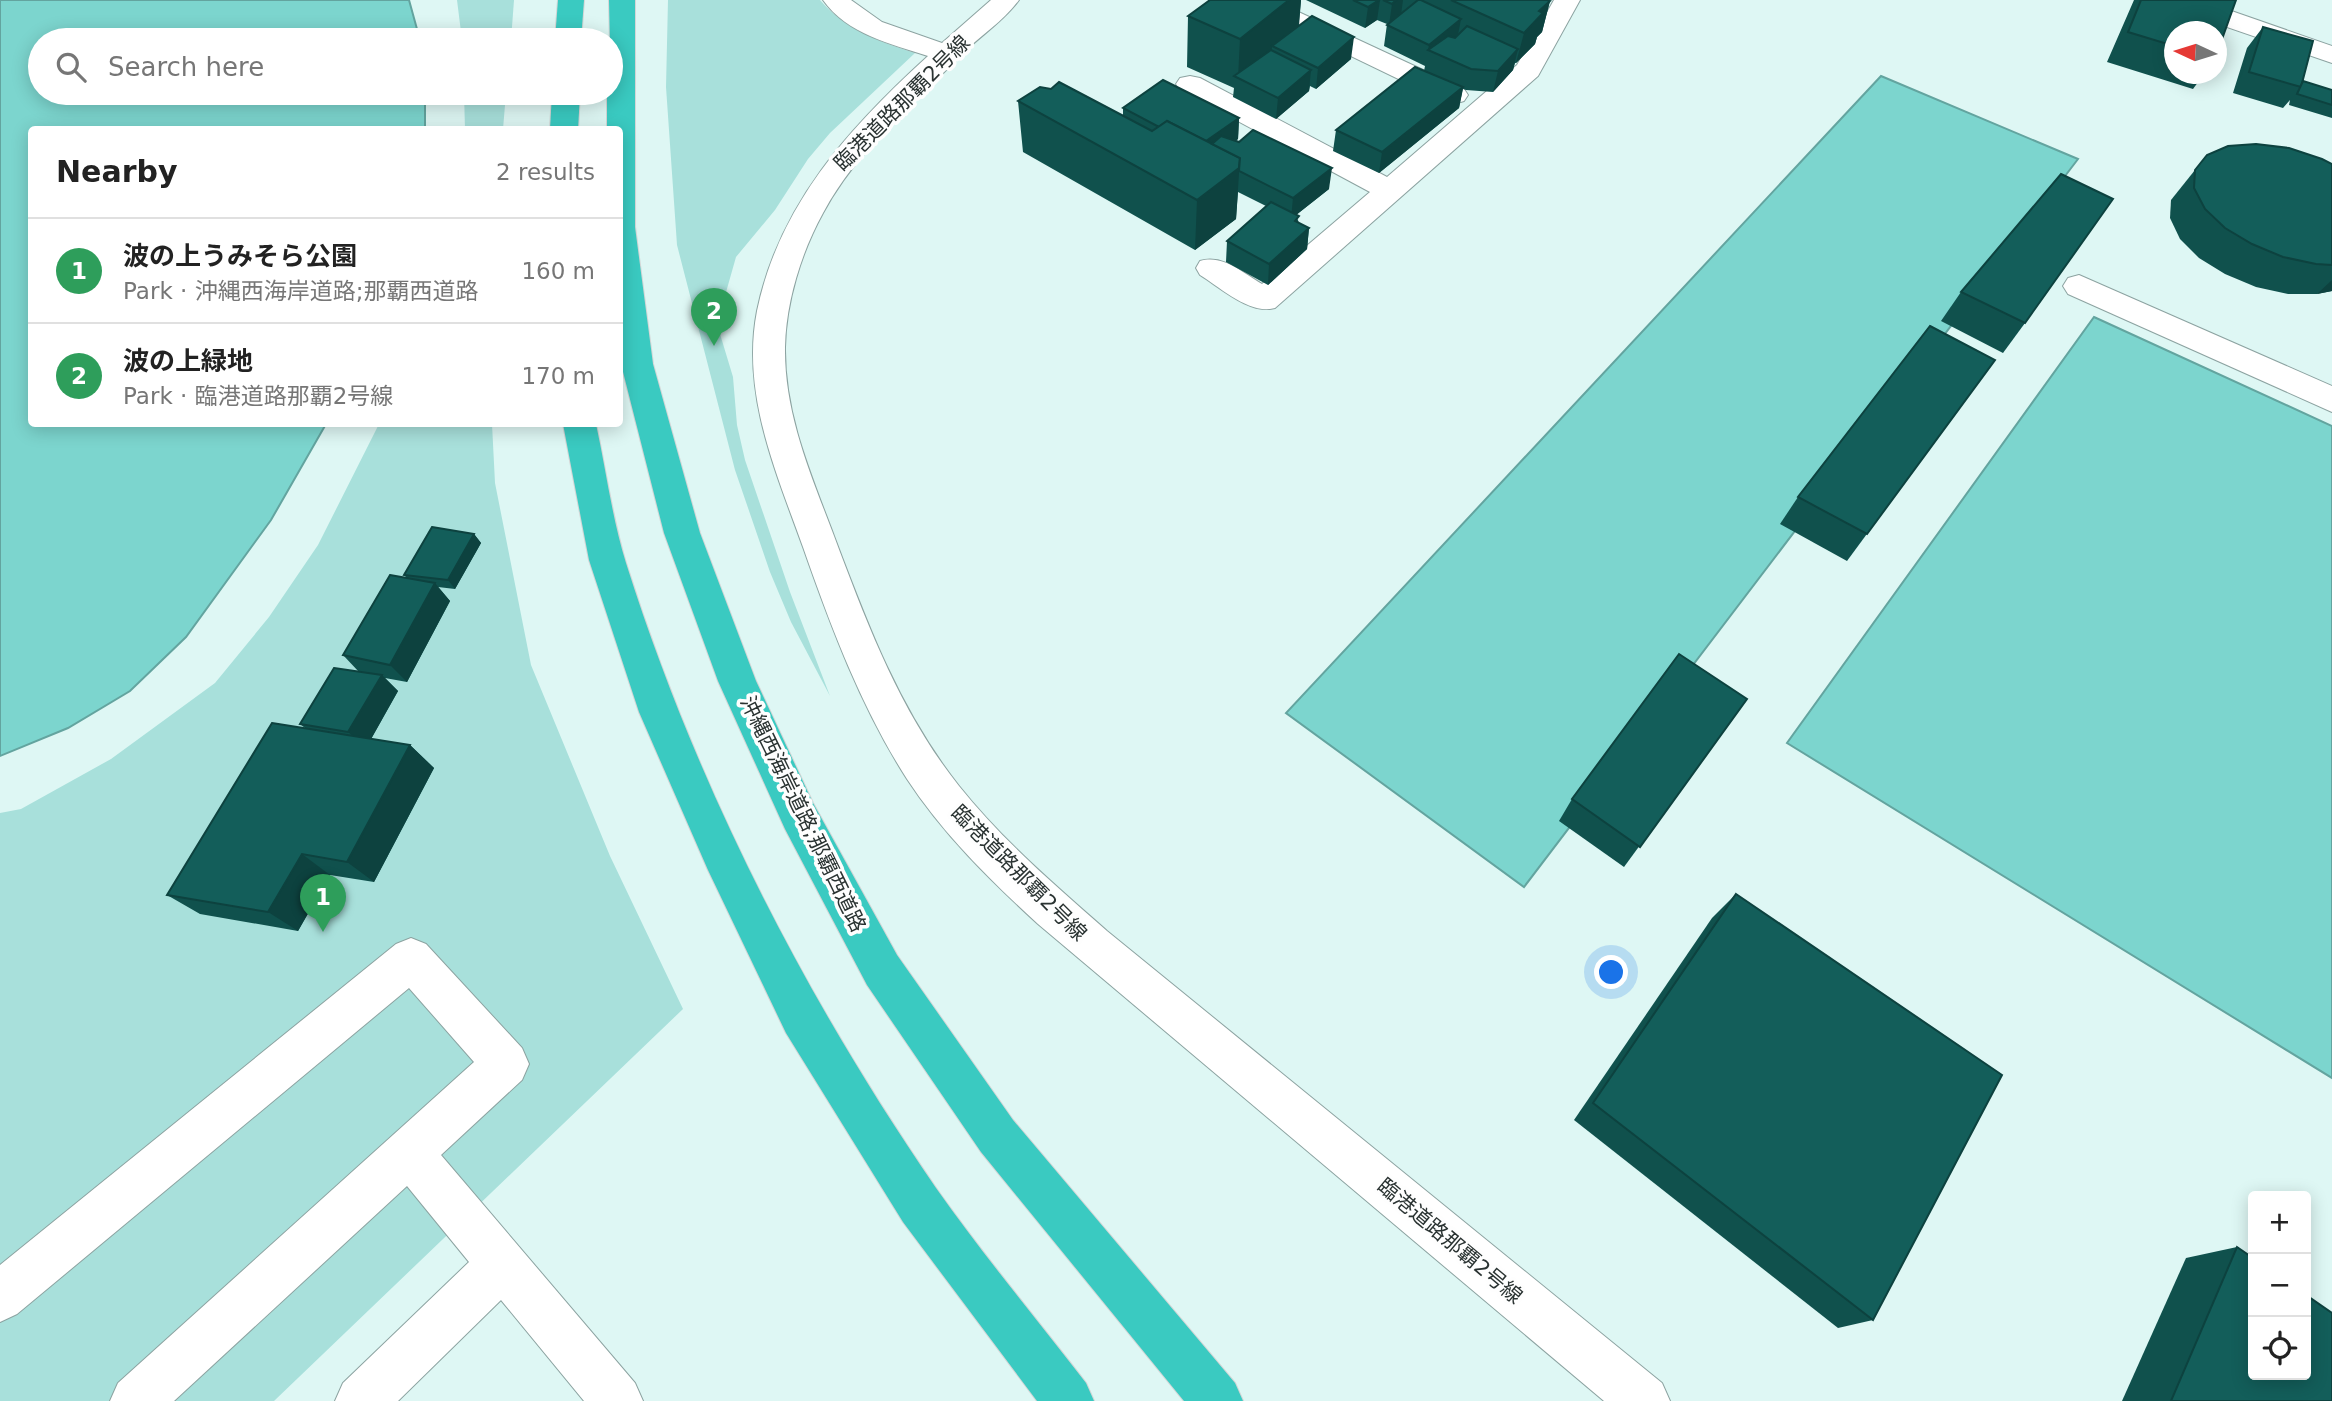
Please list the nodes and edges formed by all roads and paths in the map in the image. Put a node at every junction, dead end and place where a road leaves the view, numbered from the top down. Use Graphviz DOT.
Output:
graph roads {
  1 [pos="571,0"];
  2 [pos="622,0"];
  3 [pos="836,0"];
  4 [pos="1006,0"];
  5 [pos="2175,0"];
  6 [pos="1276,10"];
  7 [pos="1550,13"];
  8 [pos="569,28"];
  9 [pos="622,28"];
  10 [pos="948,54"];
  11 [pos="2332,55"];
  12 [pos="1190,84"];
  13 [pos="565,105"];
  14 [pos="621,105"];
  15 [pos="1484,109"];
  16 [pos="564,126"];
  17 [pos="621,126"];
  18 [pos="1391,191"];
  19 [pos="623,251"];
  20 [pos="1211,268"];
  21 [pos="2079,286"];
  22 [pos="2332,400"];
  23 [pos="580,427"];
  24 [pos="410,1154"];
  25 [pos="502,1265"];
  26 [pos="0,1297"];
  27 [pos="136,1401"];
  28 [pos="361,1401"];
  29 [pos="617,1401"];
  30 [pos="1068,1401"];
  31 [pos="1217,1401"];
  32 [pos="1644,1401"];
  1 -- 8 [label="highway"];
  2 -- 9 [label="highway, 沖縄西海岸道路;那覇西道路"];
  3 -- 10 [label="street"];
  4 -- 10 [label="street, 臨港道路那覇2号線"];
  5 -- 11 [label="street"];
  6 -- 15 [label="street"];
  7 -- 15 [label="street"];
  10 -- 32 [label="street, 臨港道路那覇2号線"];
  12 -- 18 [label="street"];
  13 -- 16 [label="highway"];
  14 -- 17 [label="highway, 沖縄西海岸道路;那覇西道路"];
  15 -- 18 [label="street"];
  18 -- 20 [label="street"];
  19 -- 31 [label="highway, 沖縄西海岸道路;那覇西道路"];
  21 -- 22 [label="street"];
  23 -- 30 [label="highway"];
  24 -- 25 [label="street"];
  24 -- 26 [label="street"];
  24 -- 27 [label="street"];
  25 -- 28 [label="street"];
  25 -- 29 [label="street"];
}
